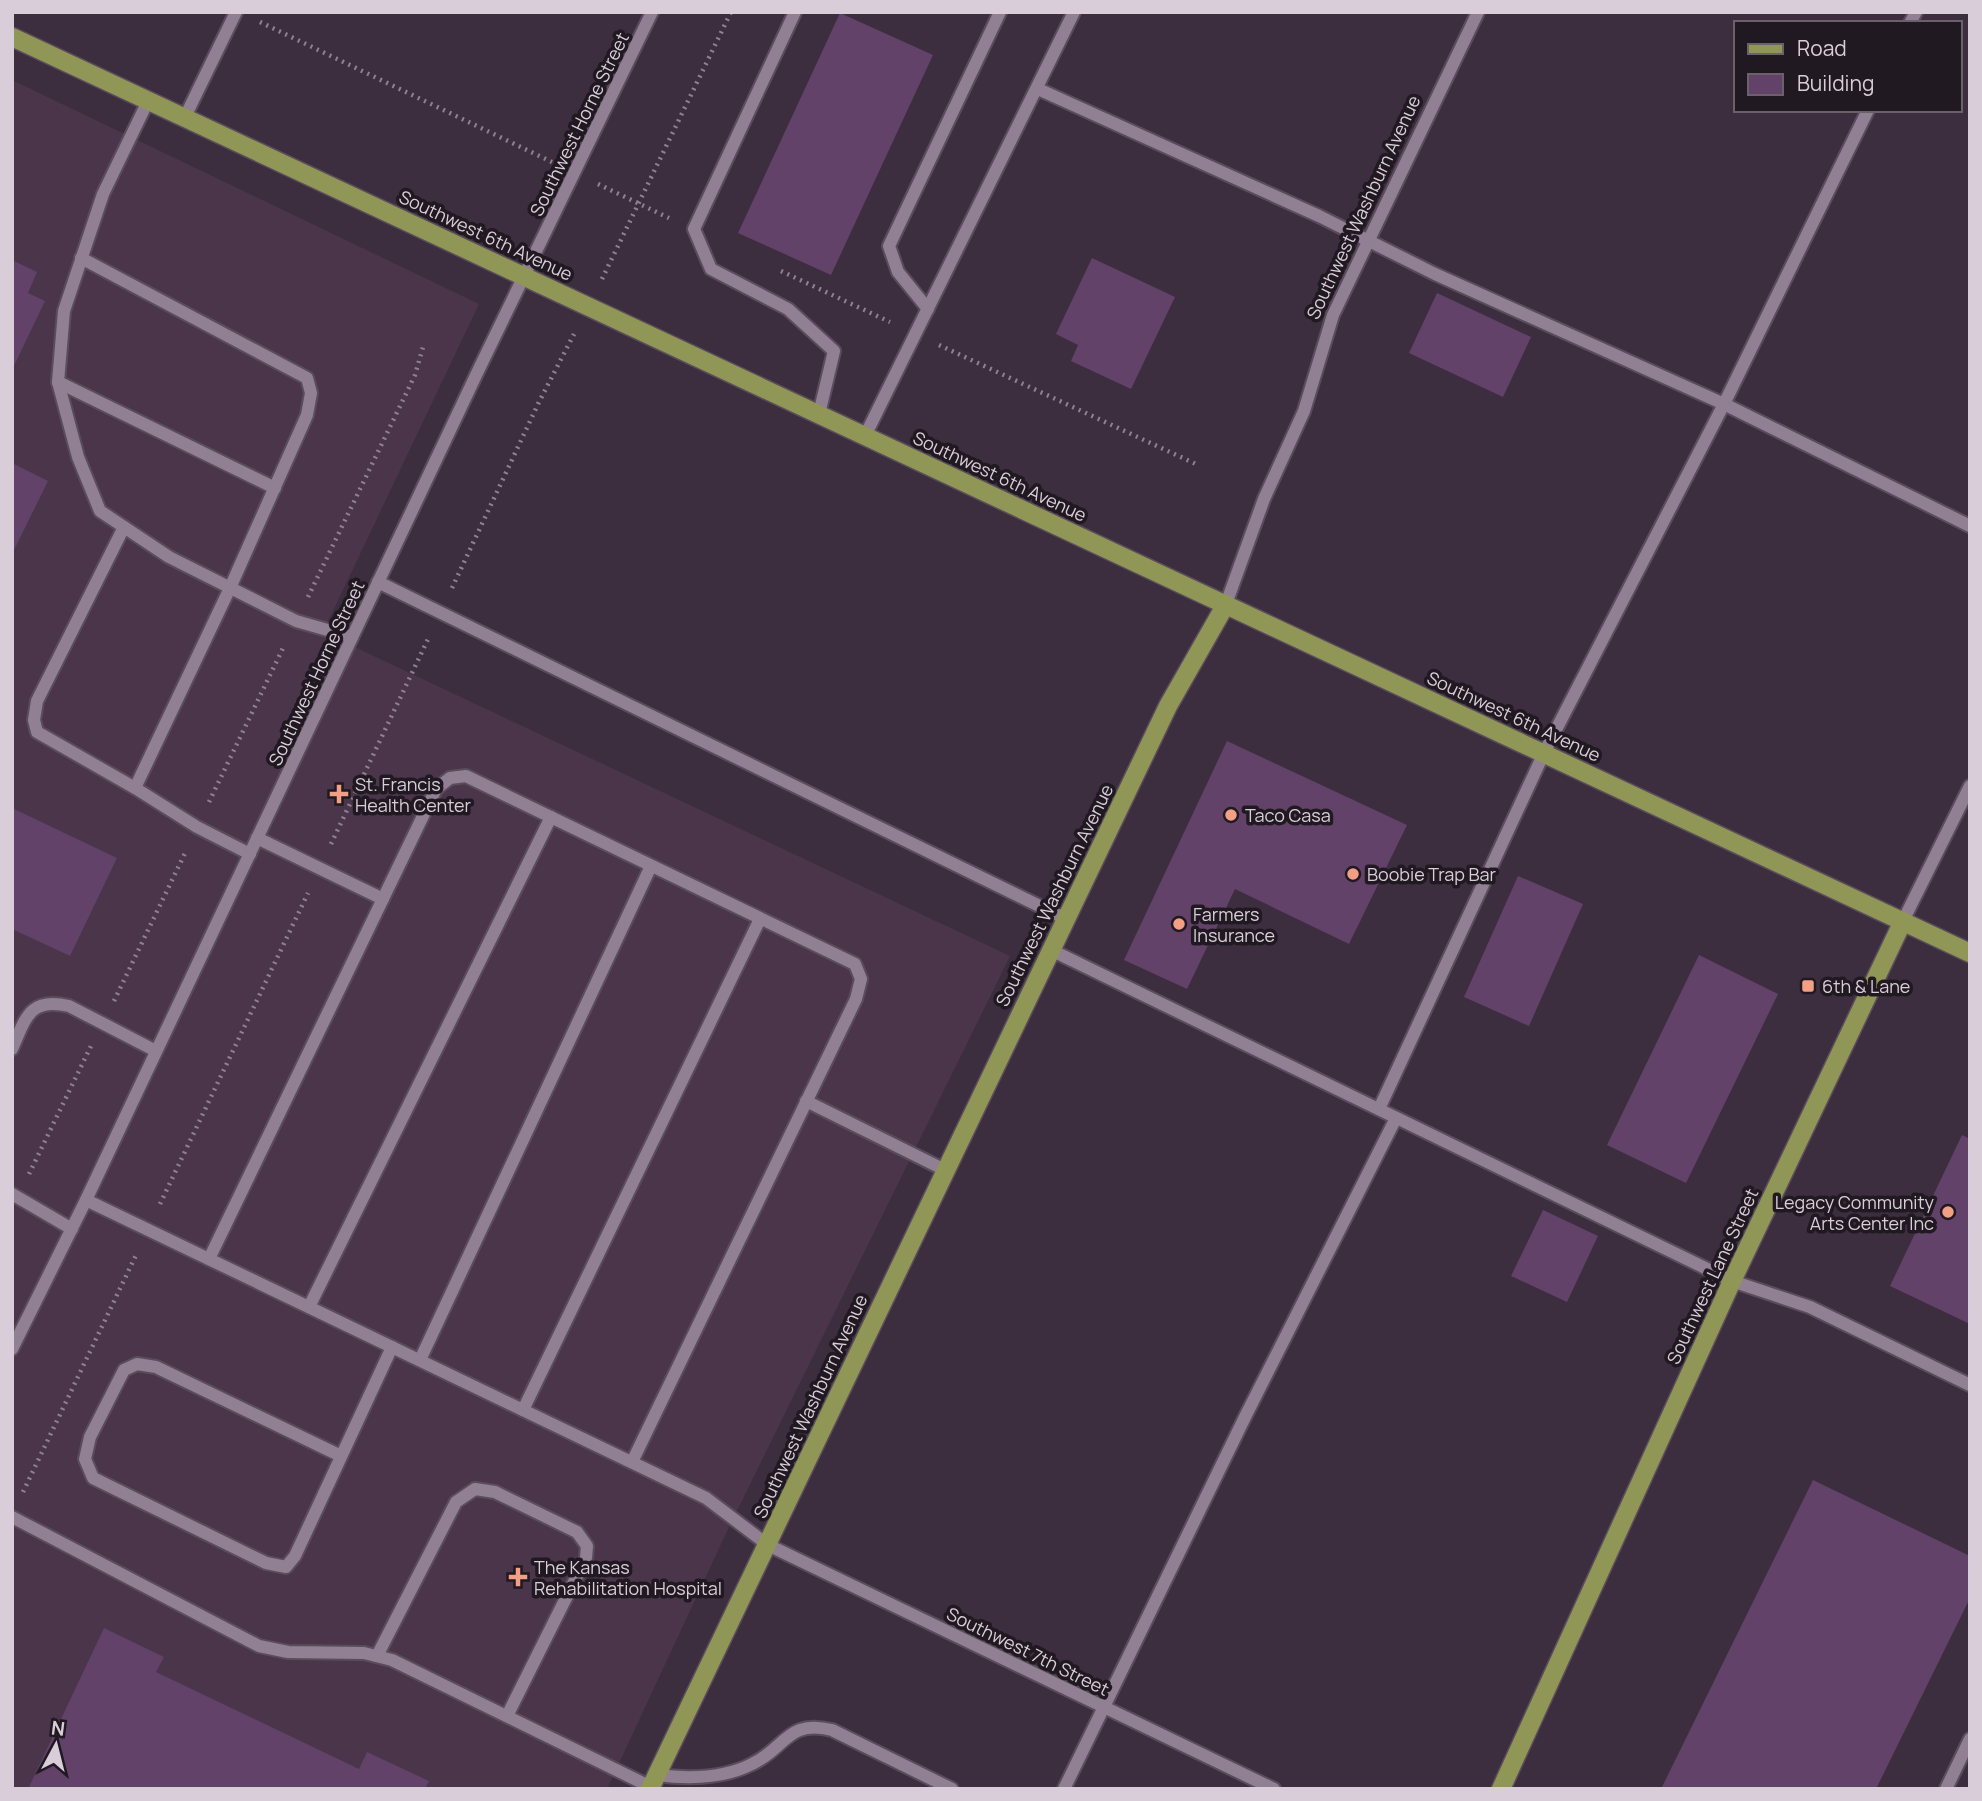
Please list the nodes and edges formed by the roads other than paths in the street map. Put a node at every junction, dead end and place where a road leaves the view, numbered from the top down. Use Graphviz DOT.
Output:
graph roads {
  1 [pos="236,12"];
  2 [pos="652,12"];
  3 [pos="795,12"];
  4 [pos="1000,12"];
  5 [pos="1059,12"];
  6 [pos="1478,12"];
  7 [pos="1073,15"];
  8 [pos="12,37"];
  9 [pos="1038,89"];
  10 [pos="148,100"];
  11 [pos="1867,112"];
  12 [pos="185,117"];
  13 [pos="1368,241"];
  14 [pos="81,258"];
  15 [pos="525,277"];
  16 [pos="928,309"];
  17 [pos="58,382"];
  18 [pos="1724,404"];
  19 [pos="819,414"];
  20 [pos="865,436"];
  21 [pos="275,488"];
  22 [pos="1970,526"];
  23 [pos="124,527"];
  24 [pos="379,582"];
  25 [pos="230,588"];
  26 [pos="1226,604"];
  27 [pos="352,637"];
  28 [pos="1544,753"];
  29 [pos="1970,786"];
  30 [pos="135,788"];
  31 [pos="551,817"];
  32 [pos="257,838"];
  33 [pos="250,854"];
  34 [pos="651,866"];
  35 [pos="383,899"];
  36 [pos="760,919"];
  37 [pos="1066,919"];
  38 [pos="1903,921"];
  39 [pos="1051,950"];
  40 [pos="1970,953"];
  41 [pos="12,1049"];
  42 [pos="156,1051"];
  43 [pos="806,1101"];
  44 [pos="1379,1109"];
  45 [pos="1396,1118"];
  46 [pos="945,1170"];
  47 [pos="15,1196"];
  48 [pos="86,1200"];
  49 [pos="72,1229"];
  50 [pos="209,1259"];
  51 [pos="1732,1281"];
  52 [pos="309,1307"];
  53 [pos="392,1347"];
  54 [pos="12,1349"];
  55 [pos="420,1360"];
  56 [pos="1970,1385"];
  57 [pos="523,1410"];
  58 [pos="341,1456"];
  59 [pos="632,1462"];
  60 [pos="12,1517"];
  61 [pos="768,1545"];
  62 [pos="377,1656"];
  63 [pos="1102,1707"];
  64 [pos="507,1716"];
  65 [pos="1970,1739"];
  66 [pos="653,1783"];
  67 [pos="952,1789"];
  68 [pos="1064,1789"];
  69 [pos="1274,1789"];
  70 [pos="1501,1789"];
  71 [pos="1947,1789"];
  1 -- 12 [label="street"];
  2 -- 15 [label="street, Southwest Horne Street"];
  3 -- 19 [label="street"];
  4 -- 16 [label="street"];
  5 -- 7 [label="street"];
  6 -- 13 [label="street, Southwest Washburn Avenue"];
  7 -- 9 [label="street"];
  8 -- 10 [label="main road, Southwest 6th Avenue"];
  9 -- 13 [label="street"];
  9 -- 16 [label="street"];
  10 -- 12 [label="main road, Southwest 6th Avenue"];
  10 -- 14 [label="street"];
  11 -- 18 [label="street"];
  12 -- 15 [label="main road, Southwest 6th Avenue"];
  13 -- 18 [label="street"];
  13 -- 26 [label="street, Southwest Washburn Avenue"];
  14 -- 17 [label="street"];
  14 -- 21 [label="street"];
  15 -- 19 [label="main road, Southwest 6th Avenue"];
  15 -- 24 [label="street, Southwest Horne Street"];
  16 -- 20 [label="street"];
  17 -- 21 [label="street"];
  17 -- 23 [label="street"];
  18 -- 22 [label="street"];
  18 -- 28 [label="street"];
  19 -- 20 [label="main road, Southwest 6th Avenue"];
  20 -- 26 [label="main road, Southwest 6th Avenue"];
  21 -- 25 [label="street"];
  23 -- 25 [label="street"];
  23 -- 30 [label="street"];
  24 -- 27 [label="street, Southwest Horne Street"];
  24 -- 37 [label="street"];
  25 -- 27 [label="street"];
  25 -- 30 [label="street"];
  26 -- 28 [label="main road, Southwest 6th Avenue"];
  26 -- 37 [label="main road, Southwest Washburn Avenue"];
  27 -- 32 [label="street, Southwest Horne Street"];
  28 -- 38 [label="main road, Southwest 6th Avenue"];
  28 -- 44 [label="street"];
  29 -- 38 [label="street, Southwest Lane Street"];
  30 -- 33 [label="street"];
  31 -- 34 [label="street"];
  31 -- 35 [label="street"];
  31 -- 52 [label="street"];
  32 -- 33 [label="street, Southwest Horne Street"];
  32 -- 35 [label="street"];
  33 -- 42 [label="street, Southwest Horne Street"];
  34 -- 36 [label="street"];
  34 -- 55 [label="street"];
  35 -- 50 [label="street"];
  36 -- 43 [label="street"];
  36 -- 57 [label="street"];
  37 -- 39 [label="main road, Southwest Washburn Avenue"];
  38 -- 40 [label="main road, Southwest 6th Avenue"];
  38 -- 51 [label="main road, Southwest Lane Street"];
  39 -- 44 [label="street"];
  39 -- 46 [label="main road, Southwest Washburn Avenue"];
  41 -- 42 [label="street"];
  42 -- 48 [label="street, Southwest Horne Street"];
  43 -- 46 [label="street"];
  43 -- 59 [label="street"];
  44 -- 45 [label="street"];
  45 -- 51 [label="street"];
  45 -- 63 [label="street"];
  46 -- 61 [label="main road, Southwest Washburn Avenue"];
  47 -- 49 [label="street"];
  48 -- 49 [label="street, Southwest Horne Street"];
  48 -- 50 [label="street, Southwest 7th Street"];
  49 -- 54 [label="street, Southwest Horne Street"];
  50 -- 52 [label="street, Southwest 7th Street"];
  51 -- 56 [label="street"];
  51 -- 70 [label="main road, Southwest Lane Street"];
  52 -- 53 [label="street, Southwest 7th Street"];
  53 -- 55 [label="street, Southwest 7th Street"];
  53 -- 58 [label="street"];
  55 -- 57 [label="street, Southwest 7th Street"];
  57 -- 59 [label="street, Southwest 7th Street"];
  58 -- 58 [label="street"];
  59 -- 61 [label="street, Southwest 7th Street"];
  60 -- 62 [label="street"];
  61 -- 63 [label="street, Southwest 7th Street"];
  61 -- 66 [label="main road, Southwest Washburn Avenue"];
  62 -- 64 [label="street"];
  62 -- 64 [label="street"];
  63 -- 68 [label="street"];
  63 -- 69 [label="street, Southwest 7th Street"];
  64 -- 66 [label="street"];
  65 -- 71 [label="street"];
  66 -- 67 [label="street"];
}
